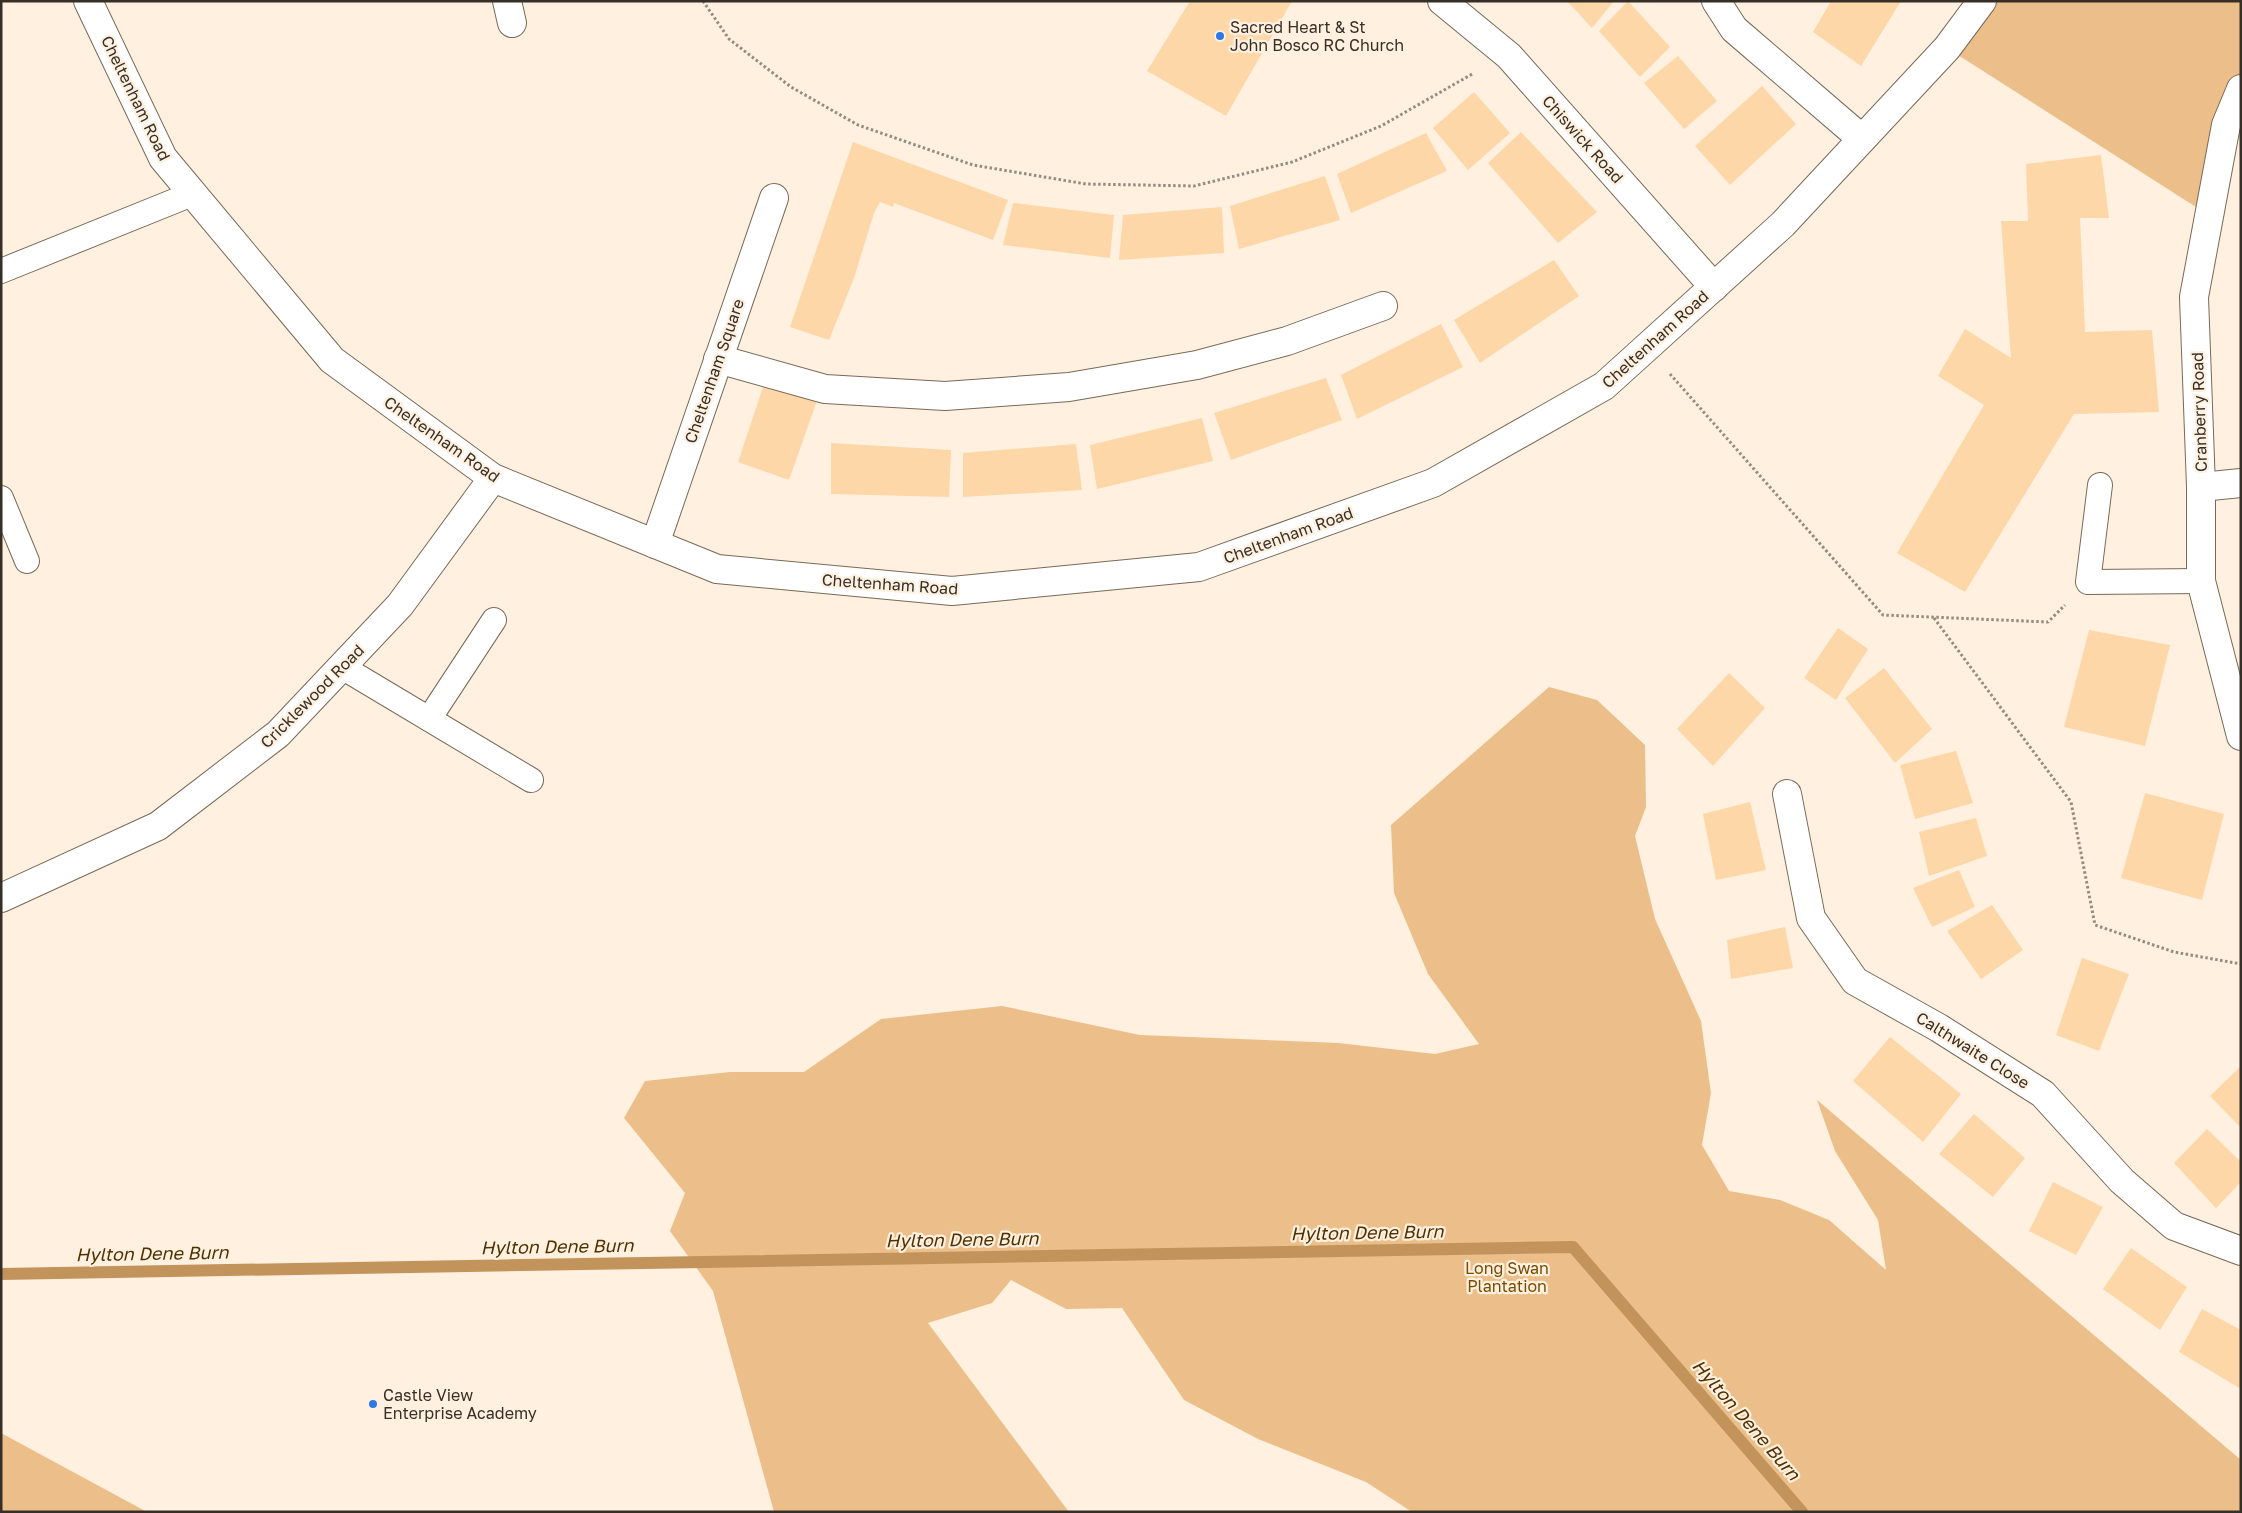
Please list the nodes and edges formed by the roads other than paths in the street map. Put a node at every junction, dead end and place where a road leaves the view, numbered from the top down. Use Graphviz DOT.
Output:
graph roads {
  1 [pos="88,1"];
  2 [pos="1442,1"];
  3 [pos="1716,1"];
  4 [pos="1982,1"];
  5 [pos="2241,89"];
  6 [pos="1862,139"];
  7 [pos="192,194"];
  8 [pos="774,198"];
  9 [pos="1,271"];
  10 [pos="1714,287"];
  11 [pos="1383,306"];
  12 [pos="718,359"];
  13 [pos="493,478"];
  14 [pos="2241,483"];
  15 [pos="2100,485"];
  16 [pos="2201,486"];
  17 [pos="1,498"];
  18 [pos="655,544"];
  19 [pos="27,561"];
  20 [pos="2200,581"];
  21 [pos="494,620"];
  22 [pos="342,666"];
  23 [pos="429,719"];
  24 [pos="2241,736"];
  25 [pos="531,780"];
  26 [pos="1787,794"];
  27 [pos="1,898"];
  28 [pos="2241,1251"];
  1 -- 7 [label="street, Cheltenham Road"];
  2 -- 10 [label="street, Chiswick Road"];
  3 -- 6 [label="street"];
  4 -- 6 [label="street, Cheltenham Road"];
  5 -- 16 [label="street, Cranberry Road"];
  6 -- 10 [label="street, Cheltenham Road"];
  7 -- 9 [label="lane"];
  7 -- 13 [label="street, Cheltenham Road"];
  8 -- 12 [label="street, Cheltenham Square"];
  10 -- 18 [label="street, Cheltenham Road"];
  11 -- 12 [label="street"];
  12 -- 18 [label="street, Cheltenham Square"];
  13 -- 18 [label="street, Cheltenham Road"];
  13 -- 22 [label="street, Cricklewood Road"];
  14 -- 16 [label="street"];
  15 -- 20 [label="lane"];
  16 -- 20 [label="street, Cranberry Road"];
  17 -- 19 [label="lane"];
  20 -- 24 [label="street, Cranberry Road"];
  21 -- 23 [label="lane"];
  22 -- 23 [label="lane"];
  22 -- 27 [label="street, Cricklewood Road"];
  23 -- 25 [label="lane"];
  26 -- 28 [label="street, Calthwaite Close"];
}
